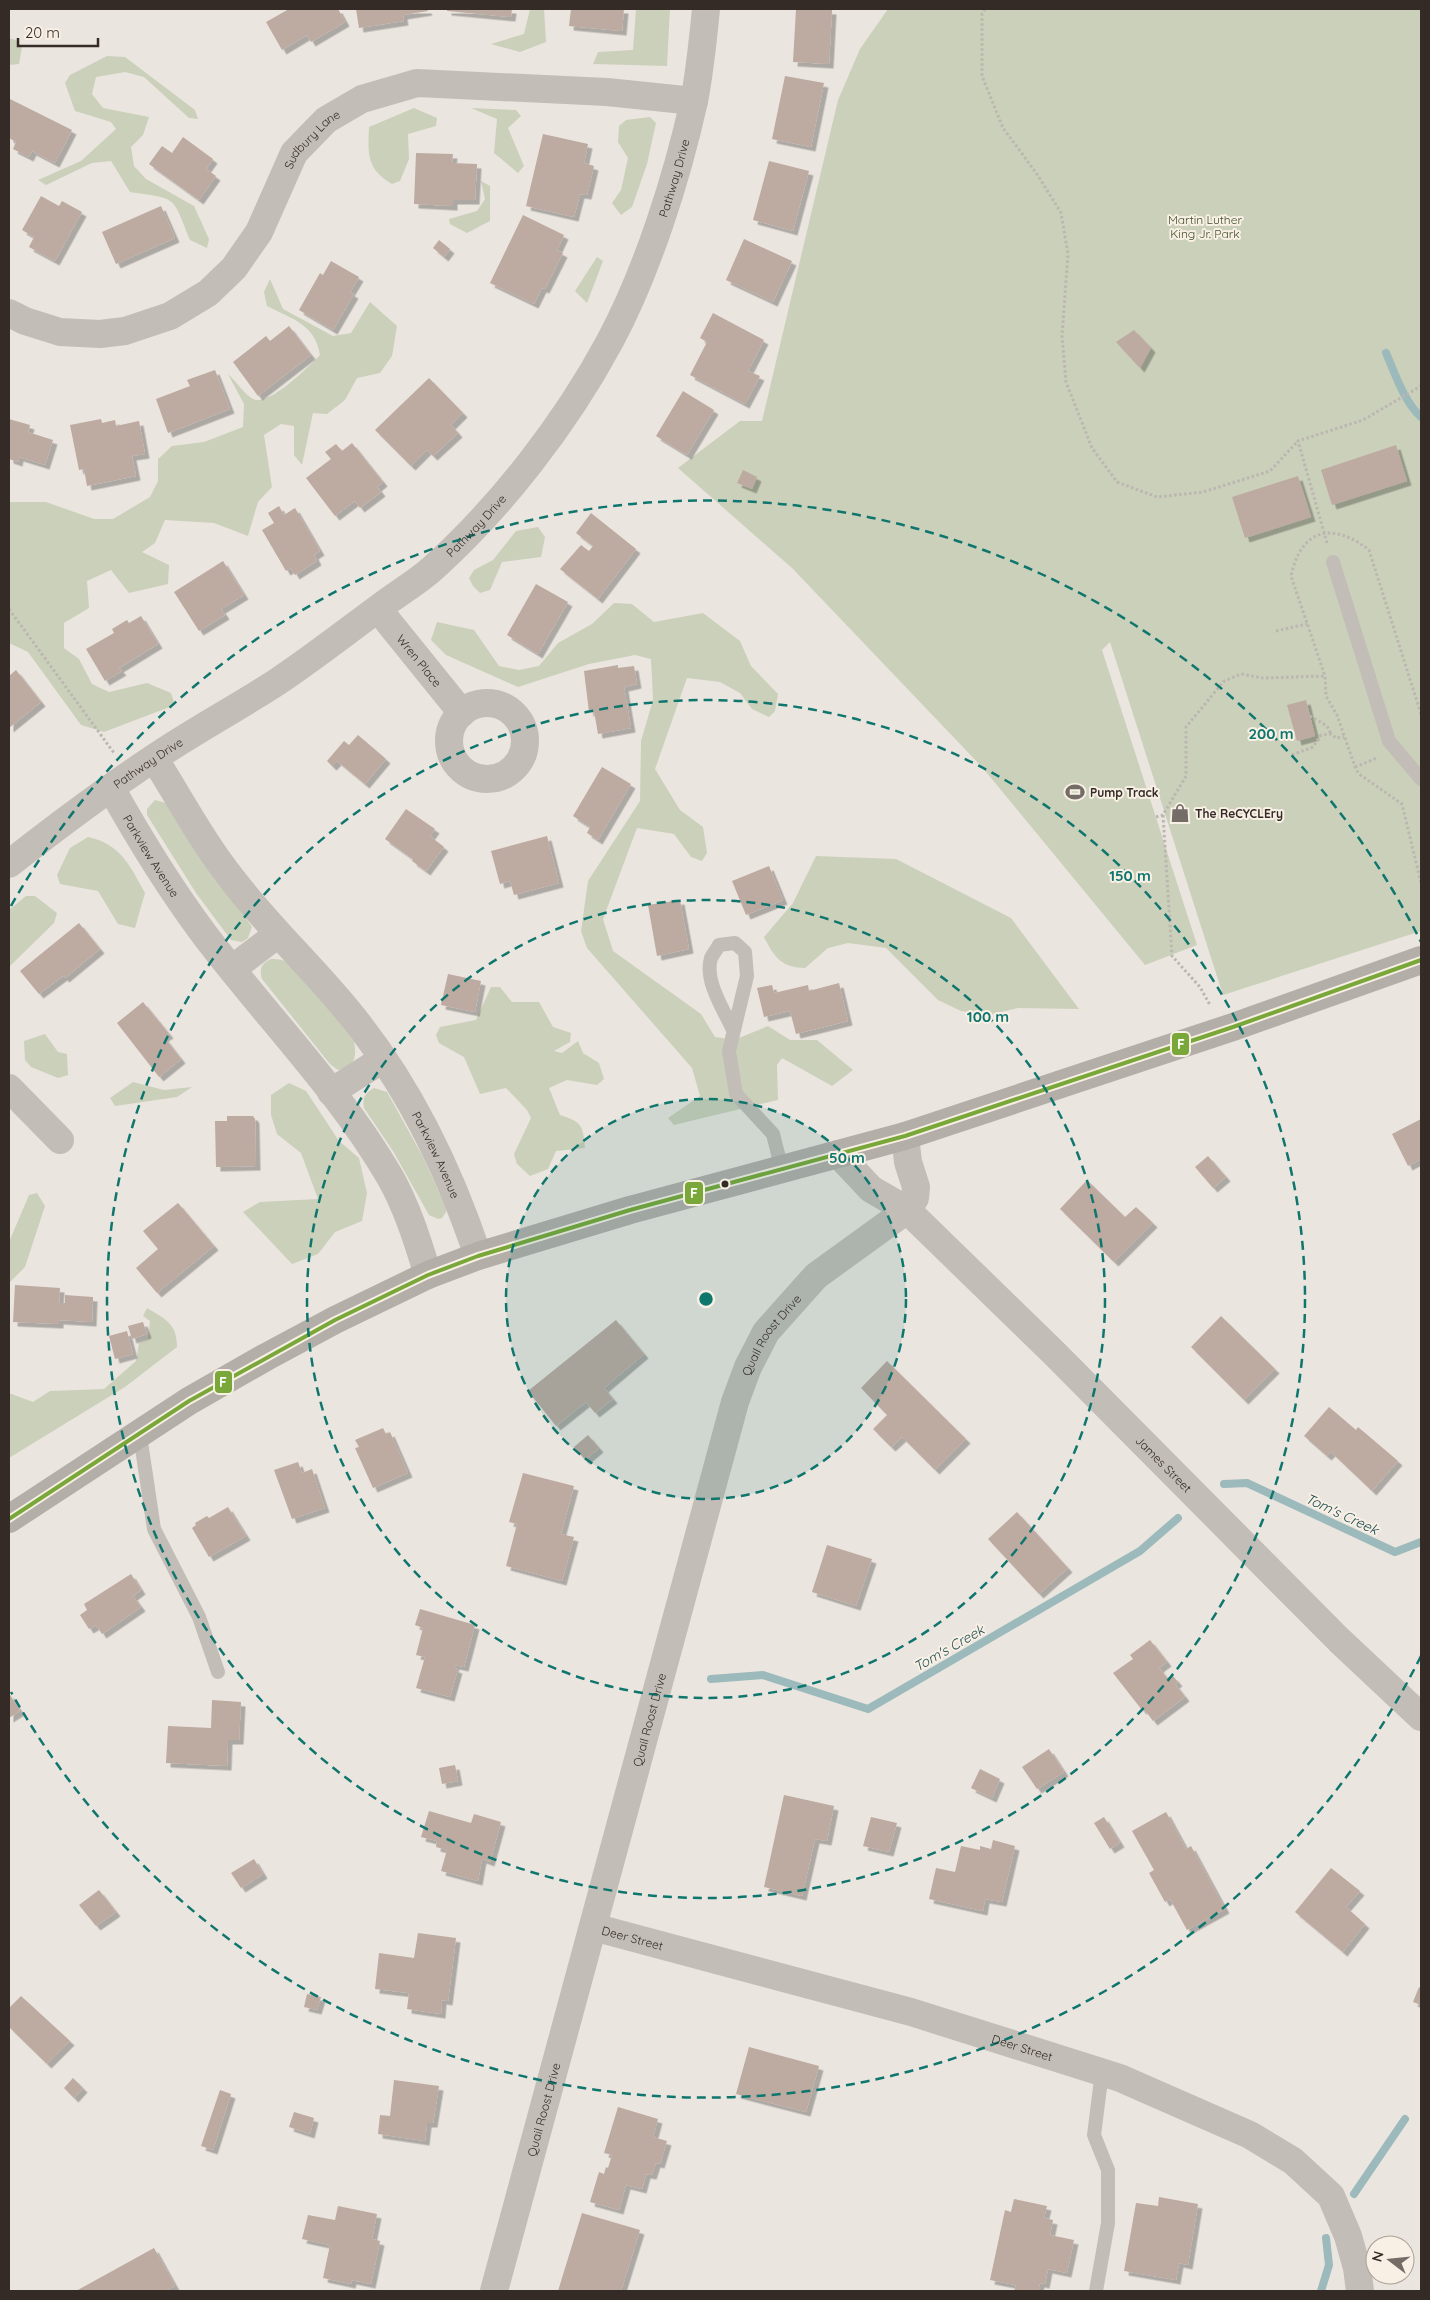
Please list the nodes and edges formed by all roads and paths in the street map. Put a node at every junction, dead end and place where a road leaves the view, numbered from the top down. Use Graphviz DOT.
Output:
graph roads {
  1 [pos="706,9"];
  2 [pos="984,9"];
  3 [pos="694,101"];
  4 [pos="9,314"];
  5 [pos="1421,386"];
  6 [pos="1298,441"];
  7 [pos="1333,562"];
  8 [pos="378,608"];
  9 [pos="9,609"];
  10 [pos="1308,624"];
  11 [pos="1276,631"];
  12 [pos="1324,676"];
  13 [pos="462,713"];
  14 [pos="1310,716"];
  15 [pos="1330,734"];
  16 [pos="1344,736"];
  17 [pos="114,753"];
  18 [pos="1292,755"];
  19 [pos="154,758"];
  20 [pos="1355,767"];
  21 [pos="1421,779"];
  22 [pos="111,788"];
  23 [pos="1162,815"];
  24 [pos="1156,817"];
  25 [pos="9,864"];
  26 [pos="1421,883"];
  27 [pos="278,934"];
  28 [pos="1421,960"];
  29 [pos="232,968"];
  30 [pos="733,1030"];
  31 [pos="1222,1031"];
  32 [pos="383,1059"];
  33 [pos="9,1088"];
  34 [pos="331,1092"];
  35 [pos="905,1136"];
  36 [pos="60,1140"];
  37 [pos="838,1154"];
  38 [pos="782,1170"];
  39 [pos="907,1210"];
  40 [pos="478,1256"];
  41 [pos="428,1275"];
  42 [pos="140,1435"];
  43 [pos="9,1519"];
  44 [pos="218,1672"];
  45 [pos="1421,1717"];
  46 [pos="593,1927"];
  47 [pos="1102,2072"];
  48 [pos="494,2291"];
  49 [pos="1096,2291"];
  50 [pos="1360,2291"];
  1 -- 3 [label="street, Pathway Drive"];
  2 -- 6 [label="path"];
  3 -- 4 [label="street, Sudbury Lane"];
  3 -- 8 [label="street, Pathway Drive"];
  5 -- 6 [label="path"];
  6 -- 7 [label="path"];
  7 -- 21 [label="lane"];
  8 -- 13 [label="street, Wren Place"];
  8 -- 19 [label="street, Pathway Drive"];
  9 -- 17 [label="path"];
  10 -- 11 [label="path"];
  12 -- 23 [label="path"];
  14 -- 15 [label="path"];
  15 -- 16 [label="path"];
  15 -- 18 [label="path"];
  19 -- 22 [label="street, Pathway Drive"];
  19 -- 27 [label="street, Parkview Avenue"];
  20 -- 26 [label="path"];
  22 -- 25 [label="street, Pathway Drive"];
  22 -- 29 [label="street, Parkview Avenue"];
  23 -- 24 [label="path"];
  23 -- 31 [label="path"];
  27 -- 29 [label="street"];
  27 -- 32 [label="street, Parkview Avenue"];
  28 -- 31 [label="main road"];
  29 -- 34 [label="street, Parkview Avenue"];
  30 -- 30 [label="lane"];
  30 -- 38 [label="lane"];
  31 -- 35 [label="main road"];
  32 -- 34 [label="street"];
  32 -- 40 [label="street, Parkview Avenue"];
  33 -- 36 [label="street"];
  34 -- 41 [label="street, Parkview Avenue"];
  35 -- 37 [label="main road"];
  35 -- 39 [label="street"];
  37 -- 38 [label="main road"];
  37 -- 39 [label="street, James Street"];
  38 -- 40 [label="main road"];
  39 -- 45 [label="street, James Street"];
  39 -- 46 [label="street, Quail Roost Drive"];
  40 -- 41 [label="main road"];
  41 -- 42 [label="main road"];
  42 -- 43 [label="main road"];
  42 -- 44 [label="lane"];
  46 -- 47 [label="street, Deer Street"];
  46 -- 48 [label="street, Quail Roost Drive"];
  47 -- 49 [label="lane"];
  47 -- 50 [label="street, Deer Street"];
}
